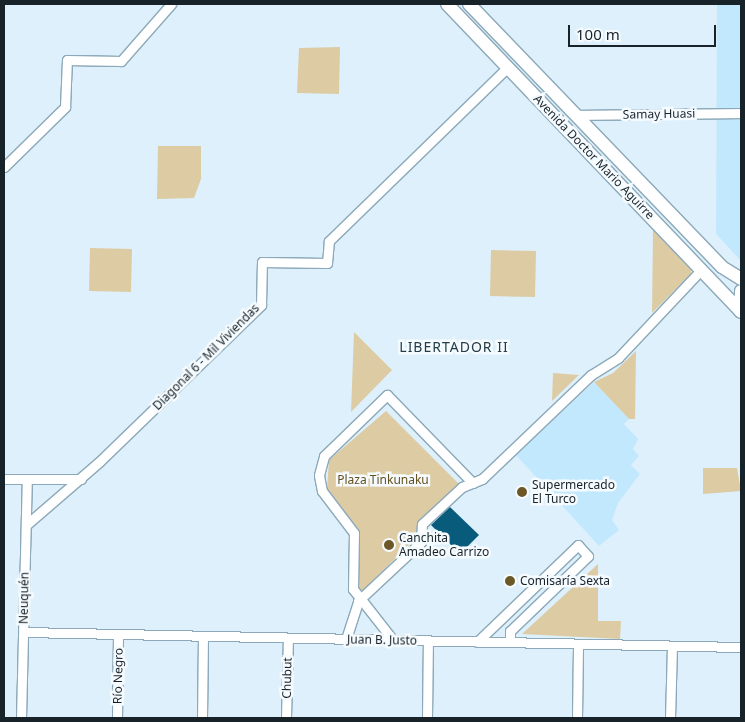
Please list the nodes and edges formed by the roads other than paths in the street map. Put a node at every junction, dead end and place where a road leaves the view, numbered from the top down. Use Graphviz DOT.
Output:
graph roads {
  1 [pos="171,4"];
  2 [pos="447,4"];
  3 [pos="469,4"];
  4 [pos="508,67"];
  5 [pos="741,113"];
  6 [pos="576,115"];
  7 [pos="4,166"];
  8 [pos="702,269"];
  9 [pos="741,279"];
  10 [pos="741,291"];
  11 [pos="741,311"];
  12 [pos="4,478"];
  13 [pos="27,479"];
  14 [pos="81,479"];
  15 [pos="473,483"];
  16 [pos="26,525"];
  17 [pos="358,601"];
  18 [pos="24,632"];
  19 [pos="118,634"];
  20 [pos="203,636"];
  21 [pos="288,638"];
  22 [pos="346,639"];
  23 [pos="393,640"];
  24 [pos="428,641"];
  25 [pos="477,642"];
  26 [pos="510,642"];
  27 [pos="578,644"];
  28 [pos="672,646"];
  29 [pos="741,647"];
  30 [pos="21,718"];
  31 [pos="117,718"];
  32 [pos="202,718"];
  33 [pos="286,718"];
  34 [pos="426,718"];
  35 [pos="577,718"];
  36 [pos="670,718"];
  1 -- 7 [label="street"];
  2 -- 4 [label="main road, Avenida Doctor Mario Aguirre"];
  3 -- 6 [label="main road, Avenida Doctor Mario Aguirre"];
  4 -- 8 [label="main road, Avenida Doctor Mario Aguirre"];
  4 -- 14 [label="street, Diagonal 6 - Mil Viviendas"];
  5 -- 6 [label="street, Samay Huasi"];
  6 -- 9 [label="main road, Avenida Doctor Mario Aguirre"];
  8 -- 11 [label="main road, Avenida Doctor Mario Aguirre"];
  8 -- 15 [label="street"];
  10 -- 11 [label="main road"];
  12 -- 13 [label="street"];
  13 -- 14 [label="street"];
  13 -- 16 [label="street, Neuquén"];
  14 -- 16 [label="street, Diagonal 6 - Mil Viviendas"];
  15 -- 17 [label="street"];
  15 -- 17 [label="street"];
  16 -- 18 [label="street, Neuquén"];
  17 -- 22 [label="street"];
  17 -- 23 [label="street"];
  18 -- 19 [label="street, Juan B. Justo"];
  18 -- 30 [label="street, Neuquén"];
  19 -- 20 [label="street, Juan B. Justo"];
  19 -- 31 [label="street, Río Negro"];
  20 -- 21 [label="street, Juan B. Justo"];
  20 -- 32 [label="street"];
  21 -- 22 [label="street, Juan B. Justo"];
  21 -- 33 [label="street, Chubut"];
  22 -- 23 [label="street, Juan B. Justo"];
  23 -- 24 [label="street, Juan B. Justo"];
  24 -- 25 [label="street, Juan B. Justo"];
  24 -- 34 [label="street"];
  25 -- 26 [label="street, Juan B. Justo"];
  25 -- 26 [label="street"];
  26 -- 27 [label="street, Juan B. Justo"];
  27 -- 28 [label="street, Juan B. Justo"];
  27 -- 35 [label="street"];
  28 -- 29 [label="street, Juan B. Justo"];
  28 -- 36 [label="street"];
}
